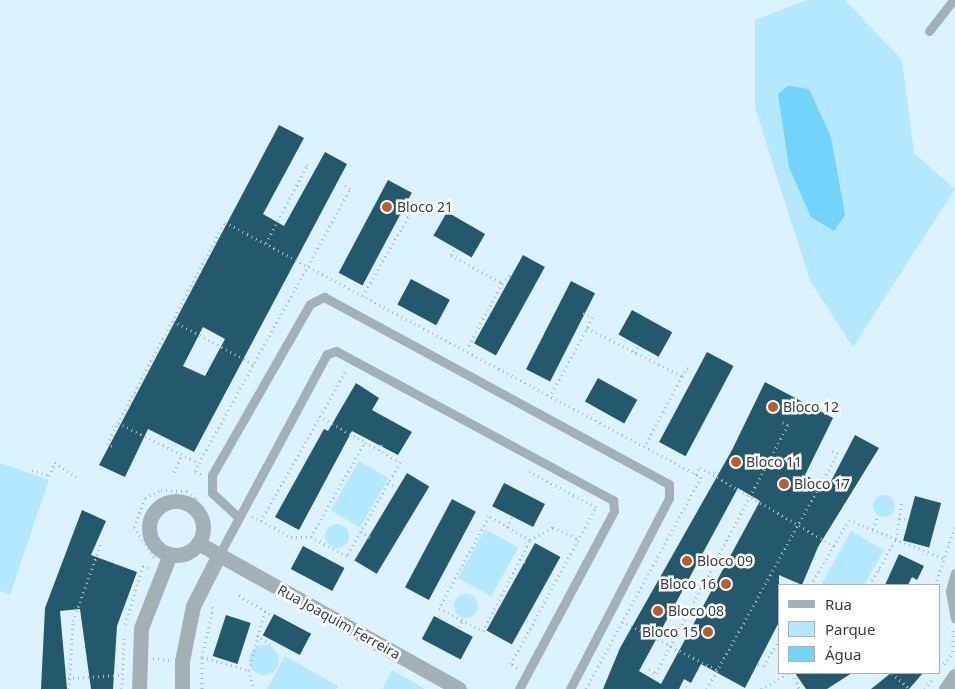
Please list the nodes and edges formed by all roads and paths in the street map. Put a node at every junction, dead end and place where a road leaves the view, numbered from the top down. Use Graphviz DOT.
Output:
graph roads {
  1 [pos="952,0"];
  2 [pos="929,31"];
  3 [pos="303,164"];
  4 [pos="345,186"];
  5 [pos="276,213"];
  6 [pos="403,215"];
  7 [pos="281,216"];
  8 [pos="318,238"];
  9 [pos="323,240"];
  10 [pos="266,243"];
  11 [pos="454,250"];
  12 [pos="511,274"];
  13 [pos="502,283"];
  14 [pos="186,296"];
  15 [pos="363,296"];
  16 [pos="191,298"];
  17 [pos="584,313"];
  18 [pos="418,319"];
  19 [pos="173,321"];
  20 [pos="416,324"];
  21 [pos="587,328"];
  22 [pos="638,346"];
  23 [pos="467,349"];
  24 [pos="634,352"];
  25 [pos="562,364"];
  26 [pos="255,365"];
  27 [pos="566,366"];
  28 [pos="692,370"];
  29 [pos="354,374"];
  30 [pos="682,376"];
  31 [pos="235,386"];
  32 [pos="241,389"];
  33 [pos="134,394"];
  34 [pos="552,394"];
  35 [pos="139,396"];
  36 [pos="320,416"];
  37 [pos="603,416"];
  38 [pos="601,420"];
  39 [pos="782,422"];
  40 [pos="118,423"];
  41 [pos="209,435"];
  42 [pos="214,438"];
  43 [pos="365,442"];
  44 [pos="382,443"];
  45 [pos="645,446"];
  46 [pos="378,450"];
  47 [pos="831,450"];
  48 [pos="182,455"];
  49 [pos="199,464"];
  50 [pos="346,465"];
  51 [pos="351,468"];
  52 [pos="527,469"];
  53 [pos="32,470"];
  54 [pos="174,472"];
  55 [pos="756,472"];
  56 [pos="695,474"];
  57 [pos="761,474"];
  58 [pos="79,479"];
  59 [pos="206,481"];
  60 [pos="388,482"];
  61 [pos="397,487"];
  62 [pos="749,496"];
  63 [pos="806,500"];
  64 [pos="811,502"];
  65 [pos="902,502"];
  66 [pos="318,513"];
  67 [pos="324,515"];
  68 [pos="512,517"];
  69 [pos="877,518"];
  70 [pos="899,518"];
  71 [pos="241,519"];
  72 [pos="905,519"];
  73 [pos="731,520"];
  74 [pos="261,521"];
  75 [pos="735,522"];
  76 [pos="798,524"];
  77 [pos="507,527"];
  78 [pos="955,527"];
  79 [pos="872,529"];
  80 [pos="360,531"];
  81 [pos="474,533"];
  82 [pos="478,536"];
  83 [pos="311,537"];
  84 [pos="370,537"];
  85 [pos="578,539"];
  86 [pos="896,539"];
  87 [pos="530,540"];
  88 [pos="102,541"];
  89 [pos="205,542"];
  90 [pos="329,546"];
  91 [pos="834,546"];
  92 [pos="778,549"];
  93 [pos="326,552"];
  94 [pos="783,552"];
  95 [pos="170,554"];
  96 [pos="219,555"];
  97 [pos="520,559"];
  98 [pos="945,559"];
  99 [pos="527,563"];
  100 [pos="705,569"];
  101 [pos="814,569"];
  102 [pos="879,569"];
  103 [pos="710,571"];
  104 [pos="884,571"];
  105 [pos="819,572"];
  106 [pos="955,573"];
  107 [pos="447,582"];
  108 [pos="452,584"];
  109 [pos="812,584"];
  110 [pos="871,584"];
  111 [pos="935,584"];
  112 [pos="239,595"];
  113 [pos="752,597"];
  114 [pos="757,599"];
  115 [pos="201,604"];
  116 [pos="494,609"];
  117 [pos="265,611"];
  118 [pos="500,613"];
  119 [pos="270,614"];
  120 [pos="462,620"];
  121 [pos="678,620"];
  122 [pos="622,621"];
  123 [pos="953,621"];
  124 [pos="683,622"];
  125 [pos="459,627"];
  126 [pos="257,635"];
  127 [pos="778,642"];
  128 [pos="272,645"];
  129 [pos="670,646"];
  130 [pos="724,646"];
  131 [pos="729,649"];
  132 [pos="152,658"];
  133 [pos="202,658"];
  134 [pos="167,659"];
  135 [pos="758,664"];
  136 [pos="649,669"];
  137 [pos="249,670"];
  138 [pos="718,670"];
  139 [pos="940,670"];
  140 [pos="789,674"];
  141 [pos="792,674"];
  142 [pos="893,674"];
  143 [pos="931,674"];
  144 [pos="120,675"];
  145 [pos="518,676"];
  146 [pos="934,676"];
  147 [pos="955,676"];
  148 [pos="68,678"];
  149 [pos="69,689"];
  150 [pos="122,689"];
  151 [pos="139,689"];
  152 [pos="182,689"];
  153 [pos="202,689"];
  154 [pos="252,689"];
  155 [pos="459,689"];
  156 [pos="519,689"];
  157 [pos="570,689"];
  158 [pos="707,689"];
  159 [pos="761,689"];
  160 [pos="799,689"];
  161 [pos="910,689"];
  162 [pos="946,689"];
  1 -- 2 [label="lane"];
  3 -- 7 [label="path"];
  4 -- 9 [label="path"];
  5 -- 7 [label="path"];
  6 -- 15 [label="path"];
  7 -- 10 [label="path"];
  8 -- 9 [label="path"];
  9 -- 26 [label="path"];
  11 -- 13 [label="path"];
  12 -- 13 [label="path"];
  13 -- 23 [label="path"];
  14 -- 16 [label="path"];
  17 -- 21 [label="path"];
  18 -- 20 [label="path"];
  19 -- 26 [label="path"];
  21 -- 24 [label="path"];
  21 -- 27 [label="path"];
  22 -- 24 [label="path"];
  24 -- 30 [label="path"];
  25 -- 27 [label="path"];
  26 -- 32 [label="path"];
  27 -- 34 [label="path"];
  28 -- 30 [label="path"];
  29 -- 36 [label="path"];
  30 -- 45 [label="path"];
  31 -- 32 [label="path"];
  32 -- 42 [label="path"];
  33 -- 35 [label="path"];
  36 -- 43 [label="path"];
  36 -- 74 [label="path"];
  37 -- 38 [label="path"];
  39 -- 57 [label="path"];
  40 -- 48 [label="path"];
  41 -- 42 [label="path"];
  42 -- 49 [label="path"];
  43 -- 46 [label="path"];
  43 -- 51 [label="path"];
  44 -- 46 [label="path"];
  46 -- 60 [label="path"];
  47 -- 64 [label="path"];
  48 -- 49 [label="path"];
  48 -- 54 [label="path"];
  49 -- 59 [label="path"];
  50 -- 51 [label="path"];
  51 -- 67 [label="path"];
  52 -- 85 [label="path"];
  53 -- 58 [label="path"];
  55 -- 57 [label="path"];
  56 -- 62 [label="path"];
  57 -- 62 [label="path"];
  60 -- 61 [label="path"];
  60 -- 80 [label="path"];
  62 -- 75 [label="path"];
  62 -- 76 [label="path"];
  63 -- 64 [label="path"];
  64 -- 76 [label="path"];
  65 -- 70 [label="path"];
  66 -- 67 [label="path"];
  67 -- 83 [label="path"];
  68 -- 77 [label="path"];
  69 -- 79 [label="path"];
  70 -- 72 [label="path"];
  70 -- 86 [label="path"];
  71 -- 74 [label="path"];
  71 -- 96 [label="lane"];
  71 -- 156 [label="lane"];
  71 -- 157 [label="lane"];
  73 -- 75 [label="path"];
  74 -- 83 [label="path"];
  75 -- 103 [label="path"];
  76 -- 91 [label="path"];
  76 -- 94 [label="path"];
  77 -- 82 [label="path"];
  77 -- 87 [label="path"];
  78 -- 98 [label="path"];
  79 -- 86 [label="path"];
  79 -- 91 [label="path"];
  80 -- 84 [label="path"];
  80 -- 90 [label="path"];
  81 -- 82 [label="path"];
  82 -- 108 [label="path"];
  83 -- 90 [label="path"];
  85 -- 87 [label="path"];
  85 -- 145 [label="path"];
  86 -- 98 [label="path"];
  86 -- 102 [label="path"];
  87 -- 97 [label="path"];
  88 -- 148 [label="path"];
  89 -- 95 [label="street"];
  89 -- 95 [label="street"];
  89 -- 96 [label="street, Rua Joaquim Ferreira"];
  89 -- 144 [label="path"];
  90 -- 93 [label="path"];
  91 -- 105 [label="path"];
  92 -- 94 [label="path"];
  94 -- 114 [label="path"];
  95 -- 151 [label="street"];
  96 -- 152 [label="street"];
  96 -- 155 [label="street, Rua Joaquim Ferreira"];
  97 -- 99 [label="path"];
  97 -- 116 [label="path"];
  98 -- 111 [label="path"];
  100 -- 103 [label="path"];
  101 -- 105 [label="path"];
  102 -- 104 [label="path"];
  102 -- 110 [label="path"];
  103 -- 124 [label="path"];
  105 -- 109 [label="path"];
  106 -- 123 [label="lane"];
  107 -- 108 [label="path"];
  108 -- 120 [label="path"];
  112 -- 117 [label="path"];
  113 -- 114 [label="path"];
  114 -- 131 [label="path"];
  115 -- 133 [label="path"];
  116 -- 118 [label="path"];
  116 -- 120 [label="path"];
  117 -- 119 [label="path"];
  117 -- 126 [label="path"];
  120 -- 125 [label="path"];
  121 -- 124 [label="path"];
  122 -- 129 [label="path"];
  123 -- 139 [label="path"];
  124 -- 129 [label="path"];
  126 -- 128 [label="path"];
  126 -- 137 [label="path"];
  127 -- 135 [label="path"];
  129 -- 136 [label="path"];
  129 -- 138 [label="path"];
  130 -- 131 [label="path"];
  131 -- 138 [label="path"];
  132 -- 134 [label="path"];
  133 -- 137 [label="path"];
  133 -- 153 [label="path"];
  137 -- 154 [label="path"];
  138 -- 158 [label="path"];
  140 -- 159 [label="path"];
  141 -- 160 [label="path"];
  142 -- 161 [label="path"];
  143 -- 146 [label="path"];
  144 -- 148 [label="path"];
  144 -- 150 [label="path"];
  147 -- 162 [label="street"];
  148 -- 149 [label="path"];
}
